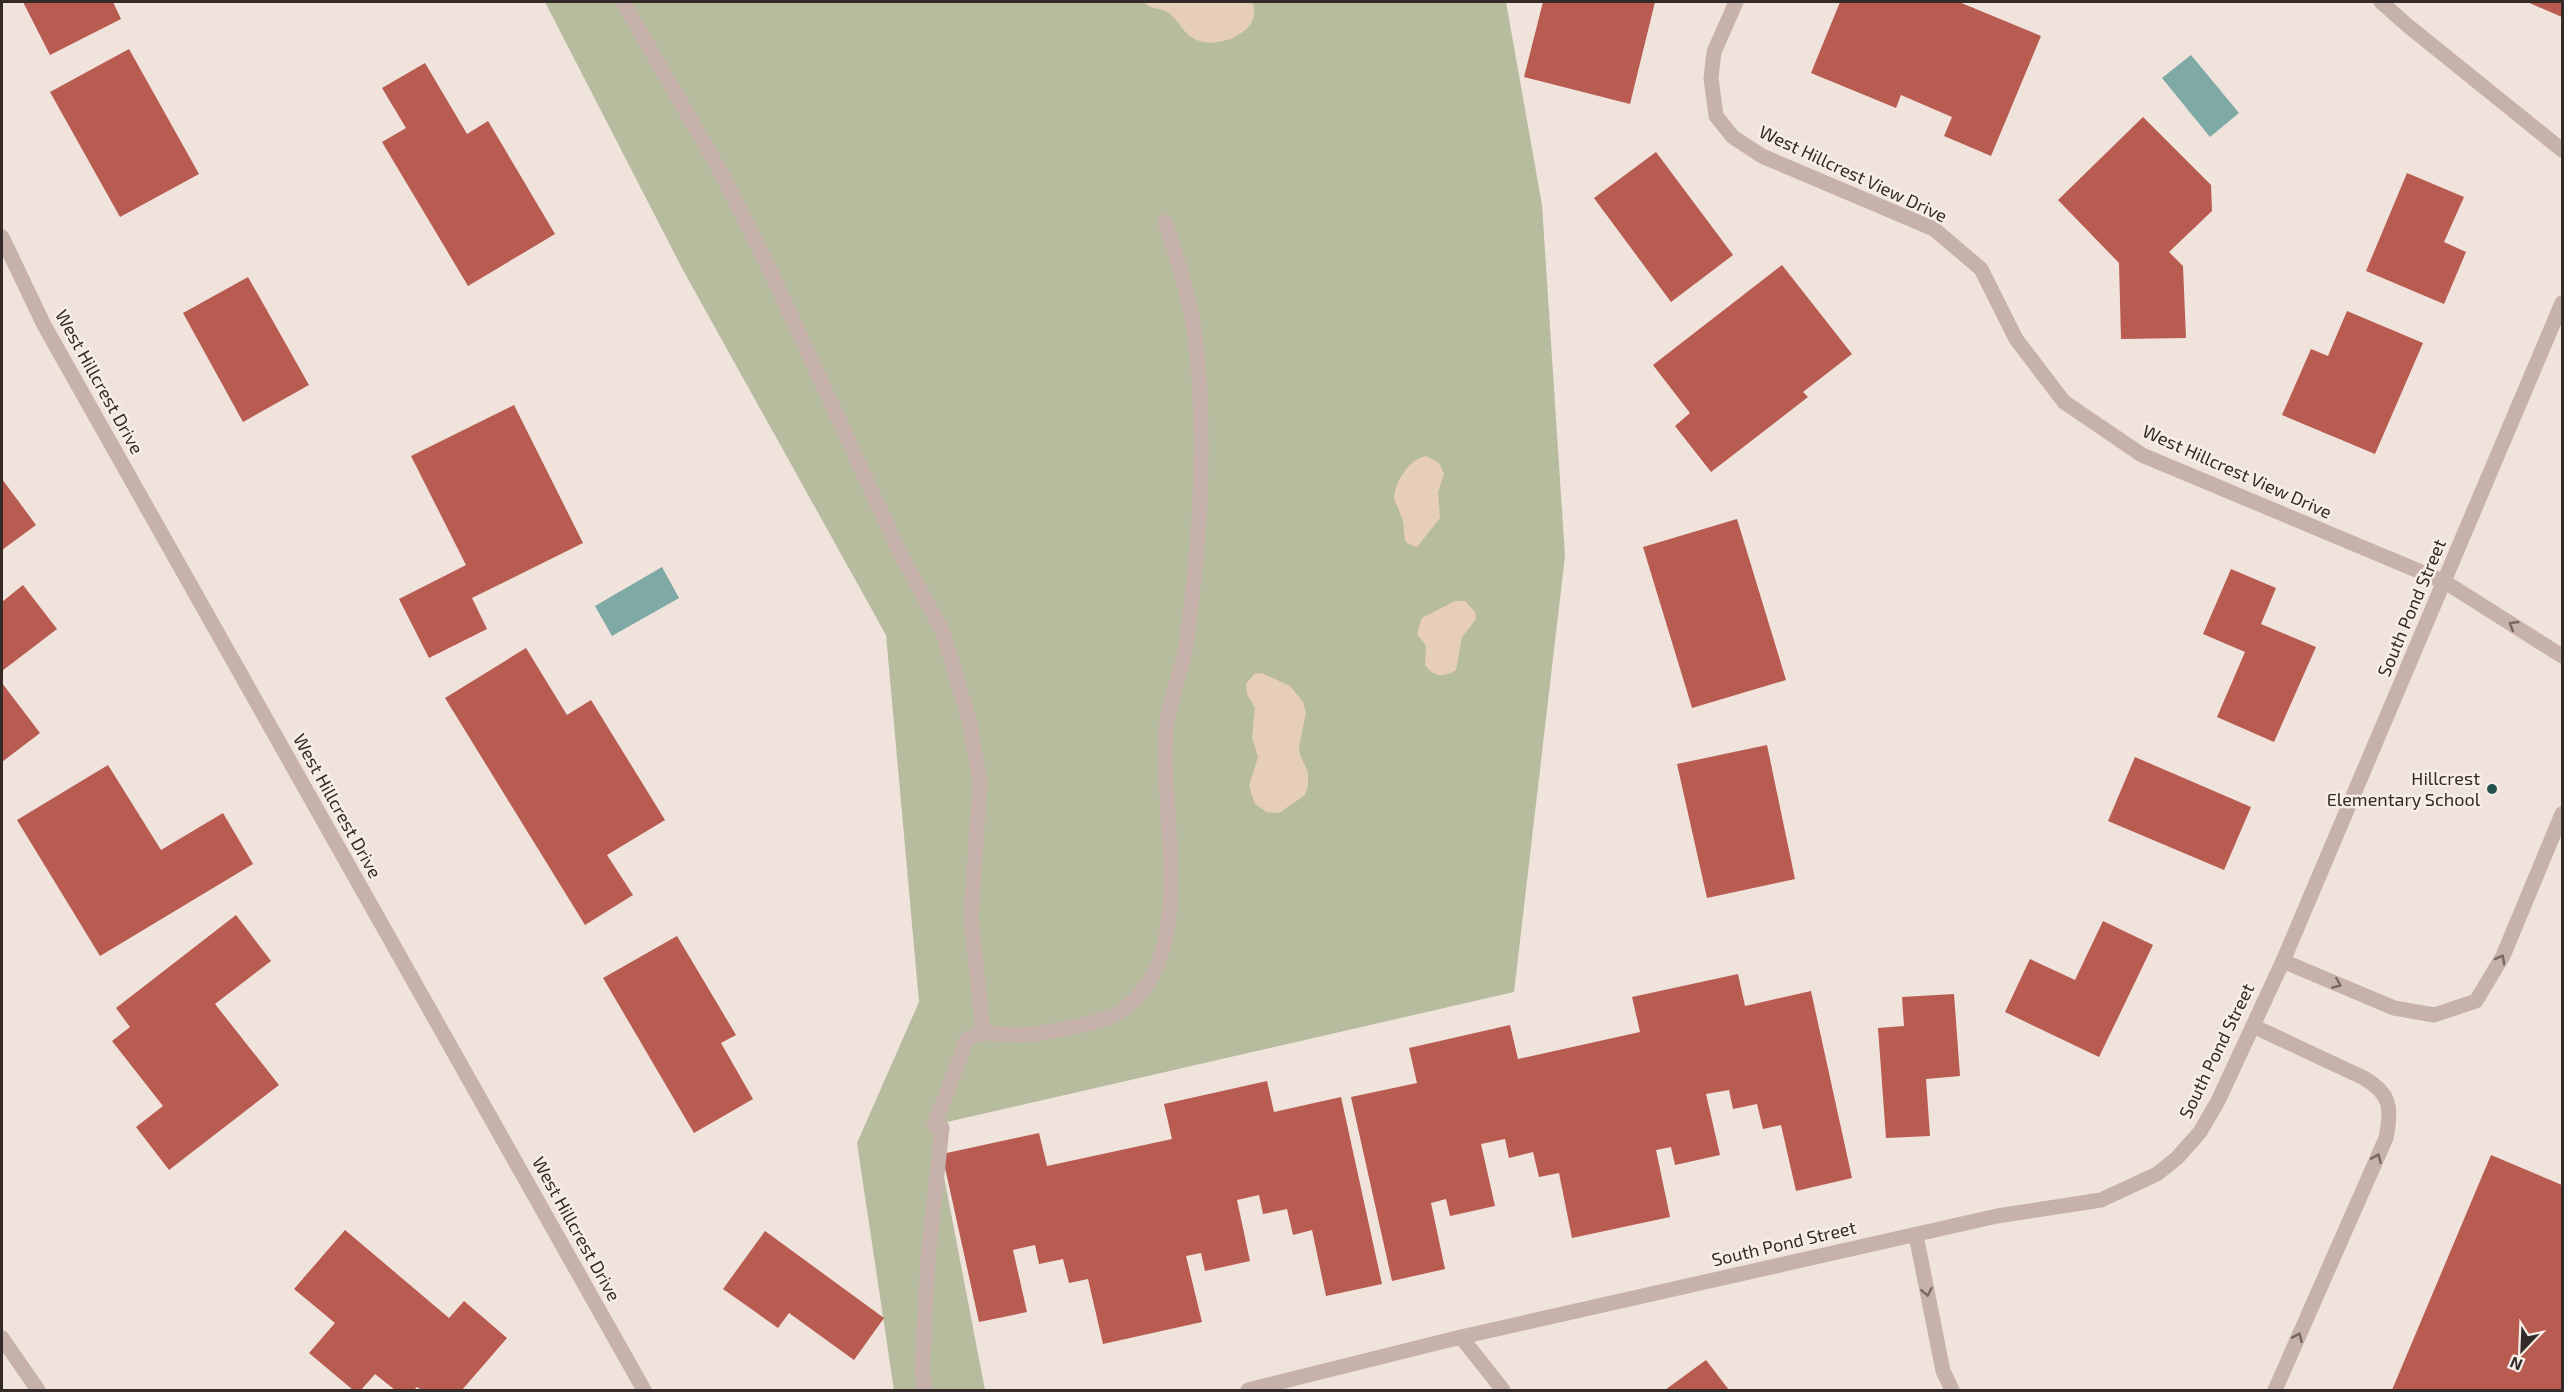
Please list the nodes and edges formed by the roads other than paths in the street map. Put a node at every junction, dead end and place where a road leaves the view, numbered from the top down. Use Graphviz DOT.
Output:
graph roads {
  1 [pos="623,2"];
  2 [pos="1736,2"];
  3 [pos="2382,2"];
  4 [pos="2562,150"];
  5 [pos="1165,222"];
  6 [pos="2,237"];
  7 [pos="2562,303"];
  8 [pos="2445,582"];
  9 [pos="2562,656"];
  10 [pos="2562,814"];
  11 [pos="2283,961"];
  12 [pos="2253,1026"];
  13 [pos="983,1032"];
  14 [pos="1916,1234"];
  15 [pos="1461,1337"];
  16 [pos="2,1338"];
  17 [pos="38,1390"];
  18 [pos="644,1390"];
  19 [pos="926,1390"];
  20 [pos="1248,1390"];
  21 [pos="1503,1390"];
  22 [pos="1952,1390"];
  23 [pos="2275,1390"];
  1 -- 13 [label="street"];
  2 -- 8 [label="street, West Hillcrest View Drive"];
  3 -- 4 [label="street"];
  5 -- 13 [label="street"];
  6 -- 18 [label="street, West Hillcrest Drive"];
  7 -- 8 [label="street, South Pond Street"];
  9 -- 8 [label="street, West Hillcrest View Drive, one-way"];
  8 -- 11 [label="street, South Pond Street"];
  11 -- 10 [label="street, one-way"];
  11 -- 12 [label="street, South Pond Street"];
  12 -- 14 [label="street, South Pond Street"];
  23 -- 12 [label="street, one-way"];
  13 -- 19 [label="street"];
  14 -- 15 [label="street, South Pond Street"];
  14 -- 22 [label="street, one-way"];
  15 -- 20 [label="street, South Pond Street"];
  15 -- 21 [label="street"];
  16 -- 17 [label="street"];
}
